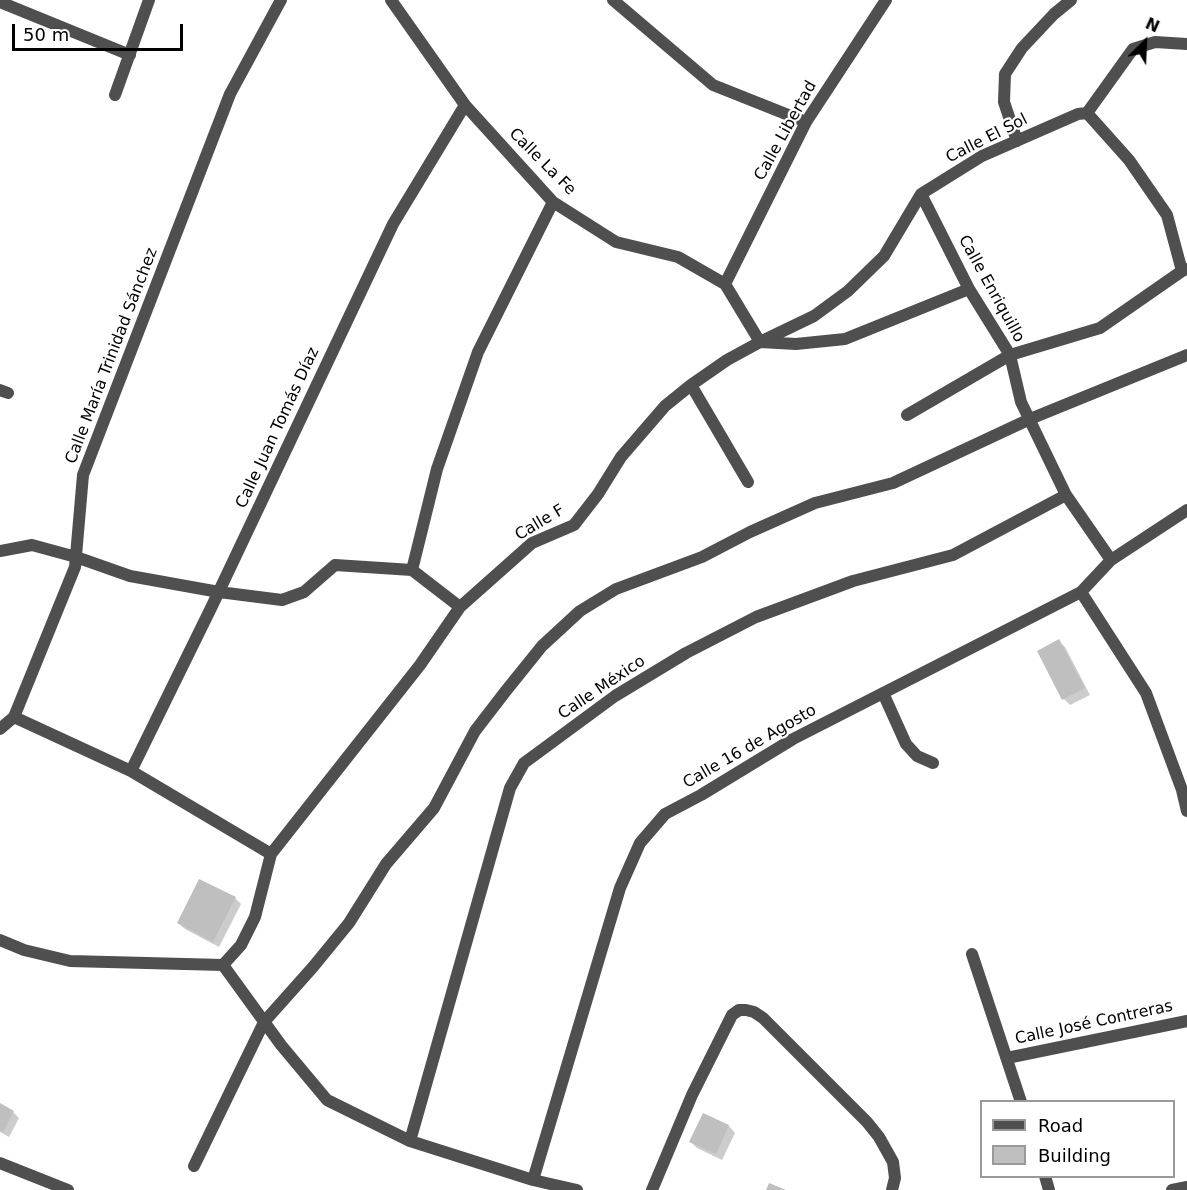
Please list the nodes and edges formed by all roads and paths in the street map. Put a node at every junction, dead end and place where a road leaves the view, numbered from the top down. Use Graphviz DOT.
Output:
graph roads {
  1 [pos="149,0"];
  2 [pos="281,0"];
  3 [pos="391,0"];
  4 [pos="613,0"];
  5 [pos="1071,0"];
  6 [pos="883,1"];
  7 [pos="0,2"];
  8 [pos="1187,44"];
  9 [pos="130,55"];
  10 [pos="115,95"];
  11 [pos="465,105"];
  12 [pos="1087,113"];
  13 [pos="806,122"];
  14 [pos="1017,141"];
  15 [pos="921,194"];
  16 [pos="553,202"];
  17 [pos="1184,270"];
  18 [pos="725,284"];
  19 [pos="969,289"];
  20 [pos="760,342"];
  21 [pos="1010,355"];
  22 [pos="1187,355"];
  23 [pos="691,385"];
  24 [pos="907,415"];
  25 [pos="1030,420"];
  26 [pos="748,482"];
  27 [pos="1066,495"];
  28 [pos="1187,510"];
  29 [pos="0,550"];
  30 [pos="76,557"];
  31 [pos="1111,560"];
  32 [pos="412,570"];
  33 [pos="219,592"];
  34 [pos="1081,592"];
  35 [pos="460,607"];
  36 [pos="883,693"];
  37 [pos="14,717"];
  38 [pos="0,729"];
  39 [pos="933,763"];
  40 [pos="131,771"];
  41 [pos="1187,810"];
  42 [pos="270,854"];
  43 [pos="0,940"];
  44 [pos="972,954"];
  45 [pos="223,965"];
  46 [pos="1187,1021"];
  47 [pos="264,1022"];
  48 [pos="1007,1058"];
  49 [pos="1021,1100"];
  50 [pos="410,1141"];
  51 [pos="0,1163"];
  52 [pos="194,1166"];
  53 [pos="533,1180"];
  54 [pos="1187,1187"];
  55 [pos="68,1190"];
  56 [pos="577,1190"];
  57 [pos="652,1190"];
  58 [pos="892,1190"];
  59 [pos="1172,1190"];
  1 -- 9 [label="street"];
  2 -- 30 [label="street, Calle María Trinidad Sánchez"];
  3 -- 11 [label="street, Calle La Fe"];
  4 -- 13 [label="street"];
  5 -- 14 [label="street"];
  6 -- 13 [label="street, Calle Libertad"];
  7 -- 9 [label="street"];
  8 -- 12 [label="street"];
  9 -- 10 [label="street"];
  11 -- 16 [label="street, Calle La Fe"];
  11 -- 33 [label="street, Calle Juan Tomás Díaz"];
  12 -- 14 [label="street, Calle El Sol"];
  12 -- 17 [label="street"];
  13 -- 18 [label="street, Calle Libertad"];
  14 -- 15 [label="street, Calle El Sol"];
  15 -- 19 [label="street, Calle Enriquillo"];
  15 -- 20 [label="street, Calle El Sol"];
  16 -- 18 [label="street, Calle La Fe"];
  16 -- 32 [label="street"];
  17 -- 21 [label="street"];
  18 -- 20 [label="street, Calle La Fe"];
  19 -- 20 [label="street"];
  19 -- 21 [label="street, Calle Enriquillo"];
  20 -- 23 [label="street, Calle F"];
  21 -- 24 [label="street"];
  21 -- 25 [label="street, Calle Enriquillo"];
  22 -- 25 [label="street"];
  23 -- 26 [label="street"];
  23 -- 35 [label="street, Calle F"];
  25 -- 27 [label="street, Calle Enriquillo"];
  25 -- 47 [label="street"];
  27 -- 31 [label="street, Calle Enriquillo"];
  27 -- 50 [label="street, Calle México"];
  28 -- 31 [label="street, Calle 16 de Agosto"];
  29 -- 30 [label="street"];
  30 -- 33 [label="street"];
  30 -- 37 [label="street, Calle María Trinidad Sánchez"];
  31 -- 34 [label="street, Calle 16 de Agosto"];
  32 -- 33 [label="street"];
  32 -- 35 [label="street"];
  33 -- 40 [label="street, Calle Juan Tomás Díaz"];
  34 -- 36 [label="street, Calle 16 de Agosto"];
  34 -- 41 [label="street"];
  35 -- 42 [label="street, Calle F"];
  36 -- 39 [label="street"];
  36 -- 53 [label="street, Calle 16 de Agosto"];
  37 -- 38 [label="street, Calle María Trinidad Sánchez"];
  37 -- 40 [label="street"];
  40 -- 42 [label="street"];
  42 -- 45 [label="street, Calle F"];
  43 -- 45 [label="street"];
  44 -- 48 [label="street"];
  45 -- 47 [label="street"];
  46 -- 48 [label="street, Calle José Contreras"];
  47 -- 50 [label="street"];
  47 -- 52 [label="street"];
  48 -- 49 [label="street"];
  50 -- 53 [label="street"];
  51 -- 55 [label="street"];
  53 -- 56 [label="street"];
  54 -- 59 [label="street"];
  57 -- 58 [label="street"];
}
